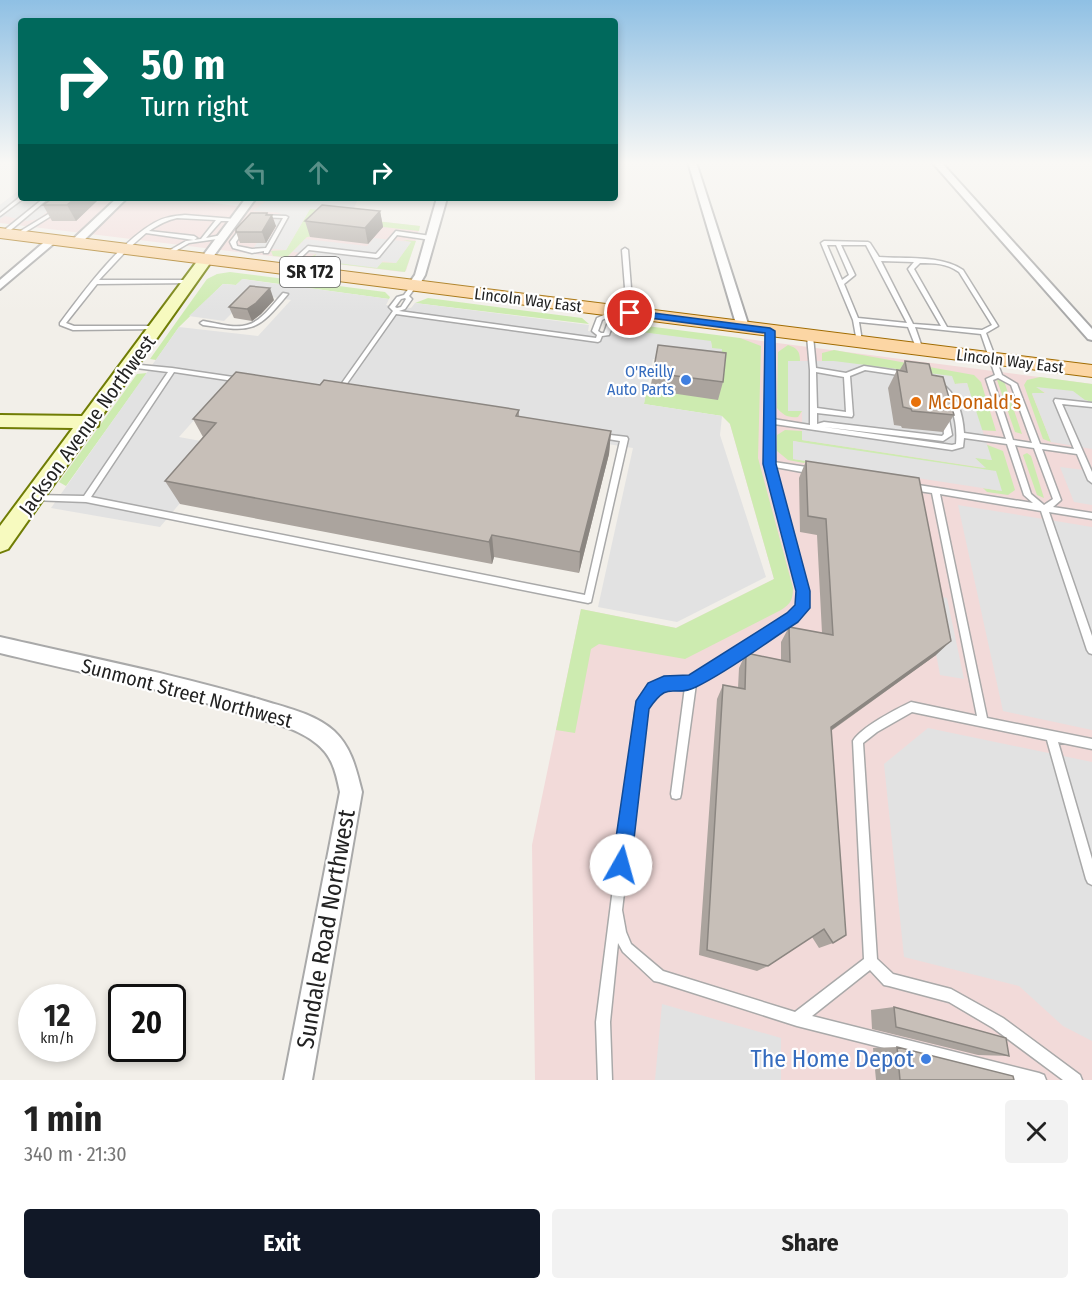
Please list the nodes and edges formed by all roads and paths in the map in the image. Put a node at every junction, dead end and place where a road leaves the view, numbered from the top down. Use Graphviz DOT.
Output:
graph roads {
  1 [pos="31,212"];
  2 [pos="55,212"];
  3 [pos="107,212"];
  4 [pos="240,212"];
  5 [pos="438,212"];
  6 [pos="708,212"];
  7 [pos="981,212"];
  8 [pos="251,219"];
  9 [pos="219,220"];
  10 [pos="234,220"];
  11 [pos="147,232"];
  12 [pos="7,234"];
  13 [pos="222,237"];
  14 [pos="200,238"];
  15 [pos="431,238"];
  16 [pos="53,240"];
  17 [pos="75,243"];
  18 [pos="838,243"];
  19 [pos="125,249"];
  20 [pos="625,250"];
  21 [pos="167,254"];
  22 [pos="206,259"];
  23 [pos="877,260"];
  24 [pos="918,261"];
  25 [pos="286,269"];
  26 [pos="94,282"];
  27 [pos="191,282"];
  28 [pos="841,284"];
  29 [pos="0,286"];
  30 [pos="410,290"];
  31 [pos="285,294"];
  32 [pos="395,311"];
  33 [pos="609,313"];
  34 [pos="630,313"];
  35 [pos="856,320"];
  36 [pos="203,323"];
  37 [pos="910,323"];
  38 [pos="743,327"];
  39 [pos="944,327"];
  40 [pos="158,328"];
  41 [pos="770,331"];
  42 [pos="983,332"];
  43 [pos="600,335"];
  44 [pos="810,336"];
  45 [pos="1092,336"];
  46 [pos="859,342"];
  47 [pos="920,350"];
  48 [pos="130,366"];
  49 [pos="996,367"];
  50 [pos="172,370"];
  51 [pos="813,370"];
  52 [pos="1092,371"];
  53 [pos="847,375"];
  54 [pos="915,375"];
  55 [pos="253,382"];
  56 [pos="327,392"];
  57 [pos="337,393"];
  58 [pos="347,395"];
  59 [pos="941,398"];
  60 [pos="1092,405"];
  61 [pos="943,407"];
  62 [pos="814,410"];
  63 [pos="0,421"];
  64 [pos="769,421"];
  65 [pos="91,422"];
  66 [pos="814,428"];
  67 [pos="589,434"];
  68 [pos="961,435"];
  69 [pos="1010,442"];
  70 [pos="1036,446"];
  71 [pos="1080,452"];
  72 [pos="770,464"];
  73 [pos="819,472"];
  74 [pos="1092,480"];
  75 [pos="898,485"];
  76 [pos="935,491"];
  77 [pos="33,498"];
  78 [pos="86,499"];
  79 [pos="1044,508"];
  80 [pos="1092,516"];
  81 [pos="0,543"];
  82 [pos="0,645"];
  83 [pos="1092,650"];
  84 [pos="691,682"];
  85 [pos="983,722"];
  86 [pos="1052,736"];
  87 [pos="1092,744"];
  88 [pos="349,777"];
  89 [pos="676,794"];
  90 [pos="1092,879"];
  91 [pos="616,910"];
  92 [pos="871,962"];
  93 [pos="797,1019"];
  94 [pos="298,1080"];
  95 [pos="605,1080"];
  96 [pos="1038,1080"];
  97 [pos="1075,1080"];
  1 -- 12 [label="lane"];
  2 -- 12 [label="lane"];
  3 -- 17 [label="street"];
  4 -- 10 [label="street"];
  5 -- 15 [label="street"];
  6 -- 38 [label="street"];
  7 -- 45 [label="street"];
  8 -- 8 [label="lane"];
  9 -- 10 [label="lane"];
  9 -- 11 [label="lane"];
  9 -- 14 [label="lane"];
  10 -- 13 [label="street"];
  11 -- 14 [label="lane"];
  11 -- 19 [label="lane"];
  12 -- 16 [label="main road, Lincoln Way East / SR 172"];
  13 -- 14 [label="lane"];
  13 -- 22 [label="street"];
  14 -- 21 [label="lane"];
  15 -- 25 [label="lane"];
  15 -- 30 [label="street"];
  16 -- 17 [label="main road, Lincoln Way East / SR 172"];
  16 -- 29 [label="street"];
  17 -- 19 [label="main road, Lincoln Way East / SR 172"];
  18 -- 23 [label="lane"];
  18 -- 28 [label="lane"];
  18 -- 28 [label="lane"];
  19 -- 21 [label="main road, Lincoln Way East / SR 172"];
  19 -- 26 [label="lane"];
  20 -- 34 [label="lane"];
  21 -- 22 [label="main road, Lincoln Way East / SR 172"];
  22 -- 25 [label="main road, Lincoln Way East / SR 172"];
  22 -- 27 [label="street, Jackson Avenue Northwest"];
  23 -- 24 [label="lane"];
  23 -- 37 [label="lane"];
  24 -- 39 [label="lane"];
  24 -- 42 [label="lane"];
  25 -- 30 [label="main road, Lincoln Way East / SR 172"];
  26 -- 27 [label="lane"];
  26 -- 40 [label="lane"];
  27 -- 40 [label="street, Jackson Avenue Northwest"];
  28 -- 35 [label="lane"];
  30 -- 32 [label="lane"];
  30 -- 33 [label="main road, Lincoln Way East / SR 172"];
  31 -- 36 [label="lane"];
  32 -- 43 [label="lane"];
  32 -- 57 [label="lane"];
  33 -- 34 [label="main road, Lincoln Way East / SR 172"];
  33 -- 43 [label="lane"];
  33 -- 43 [label="lane"];
  34 -- 38 [label="main road, Lincoln Way East / SR 172"];
  35 -- 37 [label="lane"];
  35 -- 46 [label="lane"];
  37 -- 39 [label="lane"];
  37 -- 47 [label="lane"];
  38 -- 41 [label="main road, Lincoln Way East / SR 172"];
  39 -- 42 [label="lane"];
  40 -- 48 [label="street, Jackson Avenue Northwest"];
  41 -- 44 [label="main road, Lincoln Way East / SR 172"];
  41 -- 64 [label="lane"];
  42 -- 49 [label="lane"];
  44 -- 46 [label="main road, Lincoln Way East / SR 172"];
  44 -- 51 [label="lane"];
  46 -- 47 [label="main road, Lincoln Way East / SR 172"];
  47 -- 49 [label="main road, Lincoln Way East / SR 172"];
  48 -- 50 [label="lane"];
  48 -- 65 [label="street, Jackson Avenue Northwest"];
  49 -- 52 [label="main road, Lincoln Way East / SR 172"];
  49 -- 69 [label="lane"];
  49 -- 70 [label="lane"];
  50 -- 55 [label="lane"];
  50 -- 78 [label="lane"];
  51 -- 53 [label="lane"];
  51 -- 62 [label="lane"];
  53 -- 54 [label="lane"];
  53 -- 62 [label="lane"];
  56 -- 57 [label="lane"];
  57 -- 58 [label="lane"];
  59 -- 68 [label="lane"];
  60 -- 71 [label="lane"];
  61 -- 66 [label="lane"];
  62 -- 66 [label="lane"];
  63 -- 65 [label="street"];
  64 -- 66 [label="lane"];
  64 -- 72 [label="lane"];
  65 -- 77 [label="street, Jackson Avenue Northwest"];
  66 -- 68 [label="lane"];
  67 -- 78 [label="lane"];
  68 -- 69 [label="lane"];
  69 -- 70 [label="lane"];
  69 -- 79 [label="lane"];
  70 -- 71 [label="lane"];
  70 -- 79 [label="lane"];
  71 -- 74 [label="lane"];
  72 -- 73 [label="lane"];
  72 -- 84 [label="lane"];
  75 -- 76 [label="lane"];
  76 -- 79 [label="lane"];
  76 -- 85 [label="lane"];
  77 -- 78 [label="lane"];
  77 -- 81 [label="street, Jackson Avenue Northwest"];
  79 -- 80 [label="lane"];
  79 -- 83 [label="lane"];
  82 -- 88 [label="street, Sunmont Street Northwest"];
  84 -- 89 [label="lane"];
  84 -- 91 [label="lane"];
  85 -- 86 [label="lane"];
  85 -- 92 [label="lane"];
  86 -- 87 [label="lane"];
  86 -- 90 [label="lane"];
  88 -- 94 [label="street, Sundale Road Northwest"];
  91 -- 93 [label="lane"];
  91 -- 95 [label="lane"];
  92 -- 93 [label="lane"];
  92 -- 97 [label="lane"];
  93 -- 96 [label="lane"];
}
